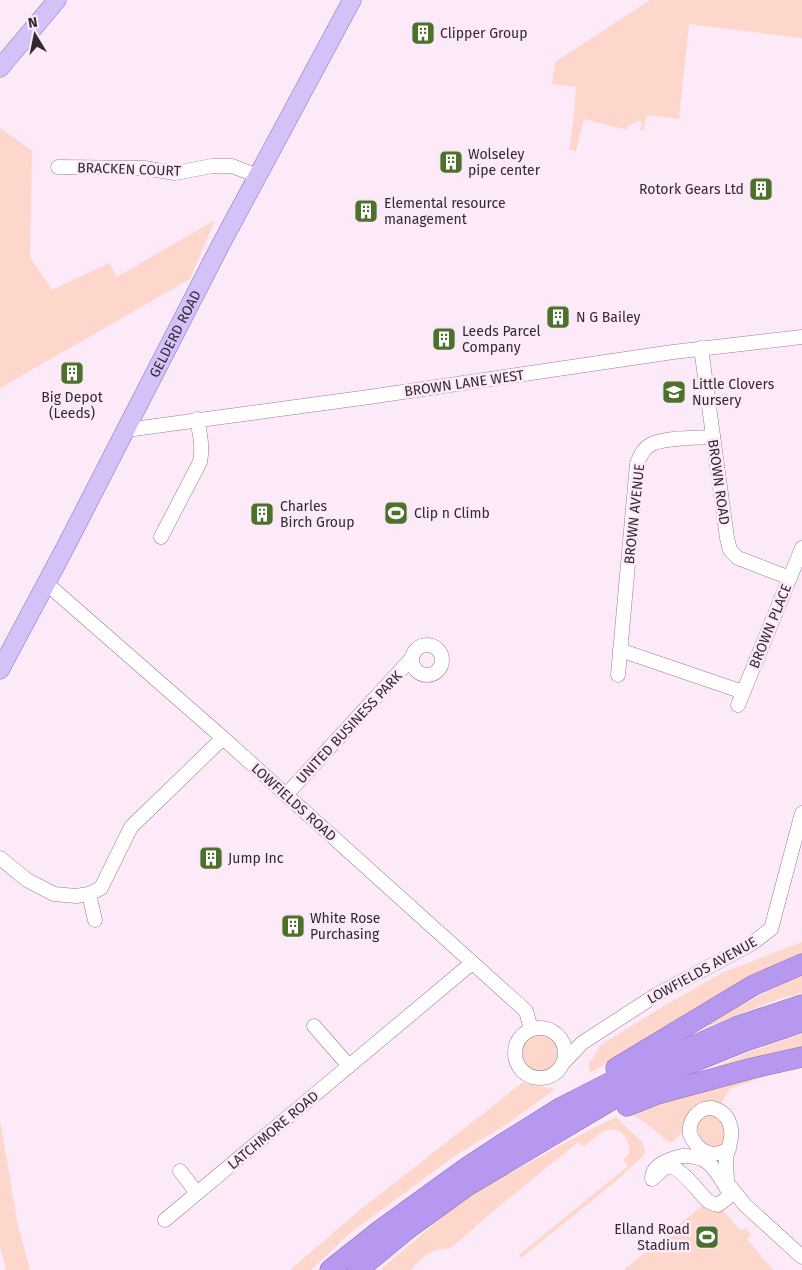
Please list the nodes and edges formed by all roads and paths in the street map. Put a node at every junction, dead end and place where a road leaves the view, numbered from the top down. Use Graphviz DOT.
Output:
graph roads {
  1 [pos="57,0"];
  2 [pos="352,0"];
  3 [pos="0,68"];
  4 [pos="58,167"];
  5 [pos="258,176"];
  6 [pos="802,337"];
  7 [pos="701,348"];
  8 [pos="196,419"];
  9 [pos="126,430"];
  10 [pos="713,438"];
  11 [pos="161,537"];
  12 [pos="802,548"];
  13 [pos="790,578"];
  14 [pos="46,583"];
  15 [pos="620,650"];
  16 [pos="412,659"];
  17 [pos="0,670"];
  18 [pos="618,676"];
  19 [pos="223,738"];
  20 [pos="286,795"];
  21 [pos="802,813"];
  22 [pos="0,858"];
  23 [pos="89,894"];
  24 [pos="95,920"];
  25 [pos="472,963"];
  26 [pos="802,964"];
  27 [pos="802,1005"];
  28 [pos="802,1022"];
  29 [pos="314,1026"];
  30 [pos="531,1029"];
  31 [pos="562,1039"];
  32 [pos="582,1043"];
  33 [pos="802,1057"];
  34 [pos="564,1061"];
  35 [pos="349,1066"];
  36 [pos="618,1088"];
  37 [pos="729,1149"];
  38 [pos="712,1157"];
  39 [pos="180,1171"];
  40 [pos="728,1182"];
  41 [pos="198,1193"];
  42 [pos="718,1205"];
  43 [pos="165,1220"];
  44 [pos="802,1257"];
  45 [pos="330,1270"];
  46 [pos="358,1270"];
  1 -- 3 [label="main road"];
  2 -- 5 [label="main road, GELDERD ROAD"];
  4 -- 5 [label="street, BRACKEN COURT"];
  5 -- 9 [label="main road, GELDERD ROAD"];
  6 -- 7 [label="street, BROWN LANE WEST"];
  7 -- 8 [label="street, BROWN LANE WEST"];
  7 -- 10 [label="street, BROWN ROAD"];
  8 -- 9 [label="street, BROWN LANE WEST"];
  8 -- 11 [label="street"];
  9 -- 14 [label="main road, GELDERD ROAD"];
  10 -- 13 [label="street, BROWN ROAD"];
  10 -- 15 [label="street, BROWN AVENUE"];
  12 -- 13 [label="street, BROWN PLACE"];
  13 -- 15 [label="street, BROWN PLACE"];
  14 -- 17 [label="main road, GELDERD ROAD"];
  14 -- 19 [label="street, LOWFIELDS ROAD"];
  15 -- 18 [label="street, BROWN AVENUE"];
  16 -- 20 [label="street, UNITED BUSINESS PARK"];
  19 -- 20 [label="street, LOWFIELDS ROAD"];
  19 -- 23 [label="street"];
  20 -- 25 [label="street, LOWFIELDS ROAD"];
  21 -- 32 [label="street, LOWFIELDS AVENUE"];
  22 -- 23 [label="street"];
  23 -- 24 [label="street"];
  25 -- 30 [label="street, LOWFIELDS ROAD"];
  25 -- 35 [label="street, LATCHMORE ROAD"];
  26 -- 36 [label="highway"];
  27 -- 36 [label="highway"];
  28 -- 36 [label="highway"];
  29 -- 35 [label="street"];
  30 -- 31 [label="street"];
  30 -- 34 [label="street"];
  31 -- 32 [label="street"];
  31 -- 34 [label="street"];
  32 -- 34 [label="street, LOWFIELDS AVENUE"];
  33 -- 36 [label="highway"];
  35 -- 41 [label="street, LATCHMORE ROAD"];
  36 -- 45 [label="highway"];
  36 -- 46 [label="highway"];
  37 -- 38 [label="street"];
  37 -- 38 [label="street"];
  37 -- 40 [label="street"];
  38 -- 40 [label="street"];
  39 -- 41 [label="street"];
  40 -- 44 [label="street"];
  41 -- 43 [label="street, LATCHMORE ROAD"];
  42 -- 42 [label="street"];
}
